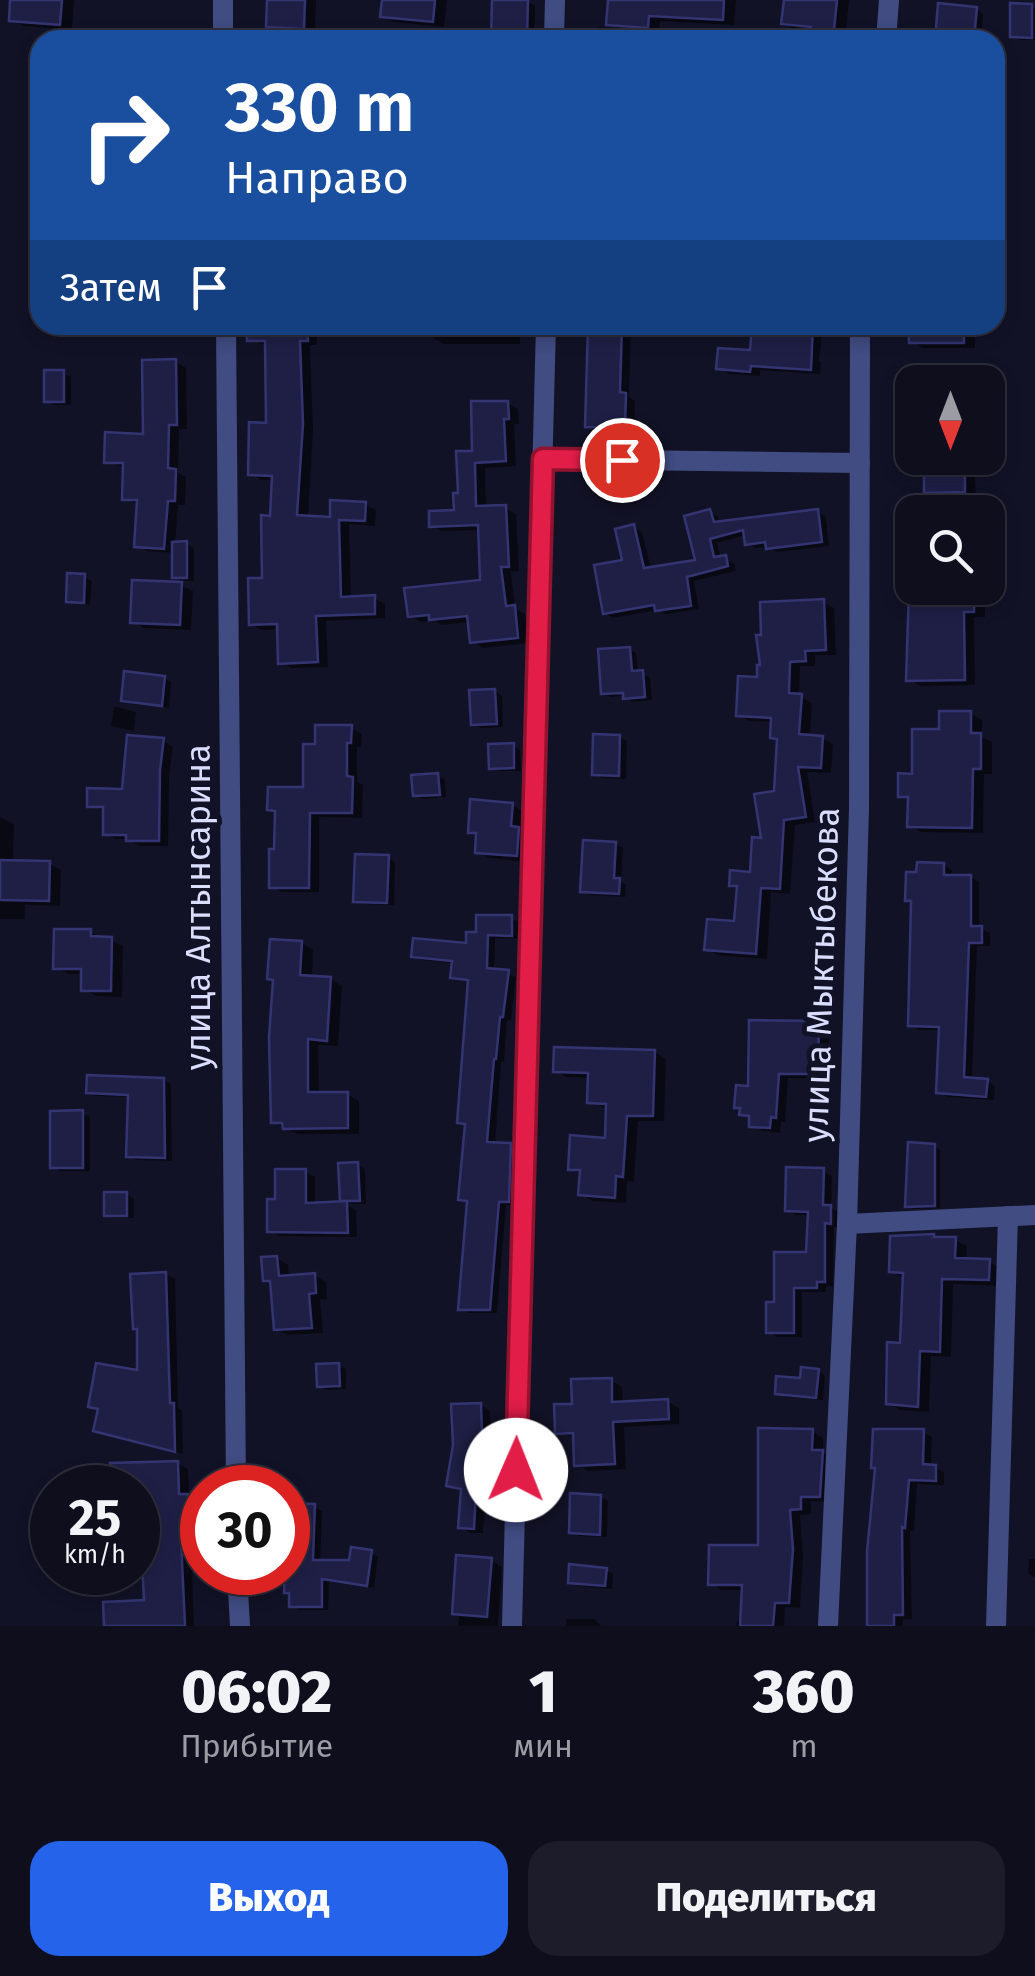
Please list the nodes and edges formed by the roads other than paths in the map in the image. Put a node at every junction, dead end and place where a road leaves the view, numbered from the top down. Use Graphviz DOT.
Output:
graph roads {
  1 [pos="223,0"];
  2 [pos="555,0"];
  3 [pos="889,0"];
  4 [pos="223,30"];
  5 [pos="554,30"];
  6 [pos="887,30"];
  7 [pos="226,335"];
  8 [pos="546,335"];
  9 [pos="860,335"];
  10 [pos="543,459"];
  11 [pos="860,463"];
  12 [pos="1035,1215"];
  13 [pos="1008,1216"];
  14 [pos="847,1224"];
  15 [pos="236,1465"];
  16 [pos="238,1595"];
  17 [pos="240,1626"];
  18 [pos="512,1626"];
  19 [pos="828,1626"];
  20 [pos="996,1626"];
  1 -- 4 [label="street"];
  2 -- 5 [label="street"];
  3 -- 6 [label="street"];
  7 -- 15 [label="street, улица Алтынсарина"];
  8 -- 10 [label="street"];
  9 -- 11 [label="street, улица Мыктыбекова"];
  10 -- 11 [label="street"];
  10 -- 18 [label="street"];
  11 -- 14 [label="street, улица Мыктыбекова"];
  12 -- 13 [label="street"];
  13 -- 14 [label="street"];
  13 -- 20 [label="street"];
  14 -- 19 [label="street, улица Мыктыбекова"];
  16 -- 17 [label="street"];
}
